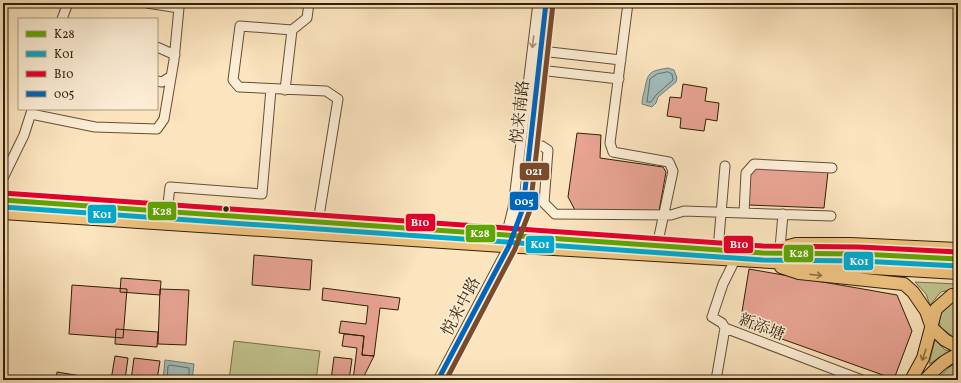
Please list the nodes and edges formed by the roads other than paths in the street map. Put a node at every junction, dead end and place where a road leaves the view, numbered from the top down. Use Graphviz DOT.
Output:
graph roads {
  1 [pos="68,3"];
  2 [pos="148,3"];
  3 [pos="310,3"];
  4 [pos="538,3"];
  5 [pos="546,3"];
  6 [pos="628,3"];
  7 [pos="62,18"];
  8 [pos="292,30"];
  9 [pos="158,47"];
  10 [pos="541,51"];
  11 [pos="175,55"];
  12 [pos="621,60"];
  13 [pos="539,70"];
  14 [pos="170,77"];
  15 [pos="618,79"];
  16 [pos="158,81"];
  17 [pos="271,89"];
  18 [pos="285,90"];
  19 [pos="32,112"];
  20 [pos="530,146"];
  21 [pos="725,166"];
  22 [pos="832,168"];
  23 [pos="3,178"];
  24 [pos="3,200"];
  25 [pos="167,212"];
  26 [pos="721,212"];
  27 [pos="3,213"];
  28 [pos="744,213"];
  29 [pos="663,214"];
  30 [pos="783,214"];
  31 [pos="831,216"];
  32 [pos="318,222"];
  33 [pos="508,241"];
  34 [pos="657,246"];
  35 [pos="780,248"];
  36 [pos="958,249"];
  37 [pos="718,250"];
  38 [pos="764,258"];
  39 [pos="958,259"];
  40 [pos="735,260"];
  41 [pos="958,273"];
  42 [pos="958,295"];
  43 [pos="725,328"];
  44 [pos="932,328"];
  45 [pos="958,347"];
  46 [pos="958,355"];
  47 [pos="434,380"];
  48 [pos="438,380"];
  49 [pos="716,380"];
  50 [pos="862,380"];
  51 [pos="911,380"];
  52 [pos="925,380"];
  1 -- 7 [label="street"];
  2 -- 11 [label="street"];
  3 -- 8 [label="street"];
  4 -- 33 [label="street, 悦来南路, one-way"];
  5 -- 10 [label="street, 悦来南路"];
  6 -- 12 [label="street"];
  8 -- 17 [label="street"];
  8 -- 18 [label="street"];
  9 -- 11 [label="street"];
  10 -- 12 [label="street"];
  10 -- 13 [label="street, 悦来南路"];
  11 -- 14 [label="street"];
  12 -- 15 [label="street"];
  13 -- 15 [label="street"];
  13 -- 20 [label="street, 悦来南路"];
  14 -- 16 [label="street"];
  14 -- 19 [label="street"];
  15 -- 29 [label="street"];
  17 -- 18 [label="street"];
  17 -- 25 [label="street"];
  18 -- 32 [label="street"];
  19 -- 23 [label="street"];
  20 -- 29 [label="street"];
  20 -- 33 [label="street, 悦来南路"];
  21 -- 26 [label="street"];
  22 -- 28 [label="street"];
  24 -- 25 [label="main road"];
  25 -- 32 [label="main road"];
  26 -- 28 [label="street"];
  26 -- 29 [label="street"];
  26 -- 37 [label="street"];
  27 -- 33 [label="main road"];
  28 -- 30 [label="street"];
  29 -- 34 [label="street"];
  30 -- 31 [label="street"];
  30 -- 35 [label="street"];
  32 -- 33 [label="main road"];
  33 -- 34 [label="main road"];
  33 -- 40 [label="main road"];
  33 -- 47 [label="street, 悦来中路"];
  33 -- 48 [label="street, 悦来中路"];
  34 -- 37 [label="main road"];
  35 -- 36 [label="main road"];
  35 -- 38 [label="main road"];
  37 -- 38 [label="main road"];
  38 -- 39 [label="main road"];
  38 -- 40 [label="main road"];
  38 -- 41 [label="main road"];
  38 -- 44 [label="main road, one-way"];
  40 -- 43 [label="street, 新添塘"];
  42 -- 44 [label="main road"];
  43 -- 49 [label="street"];
  43 -- 50 [label="street, 新添塘"];
  44 -- 45 [label="main road"];
  44 -- 51 [label="main road, one-way"];
  46 -- 52 [label="main road"];
}
